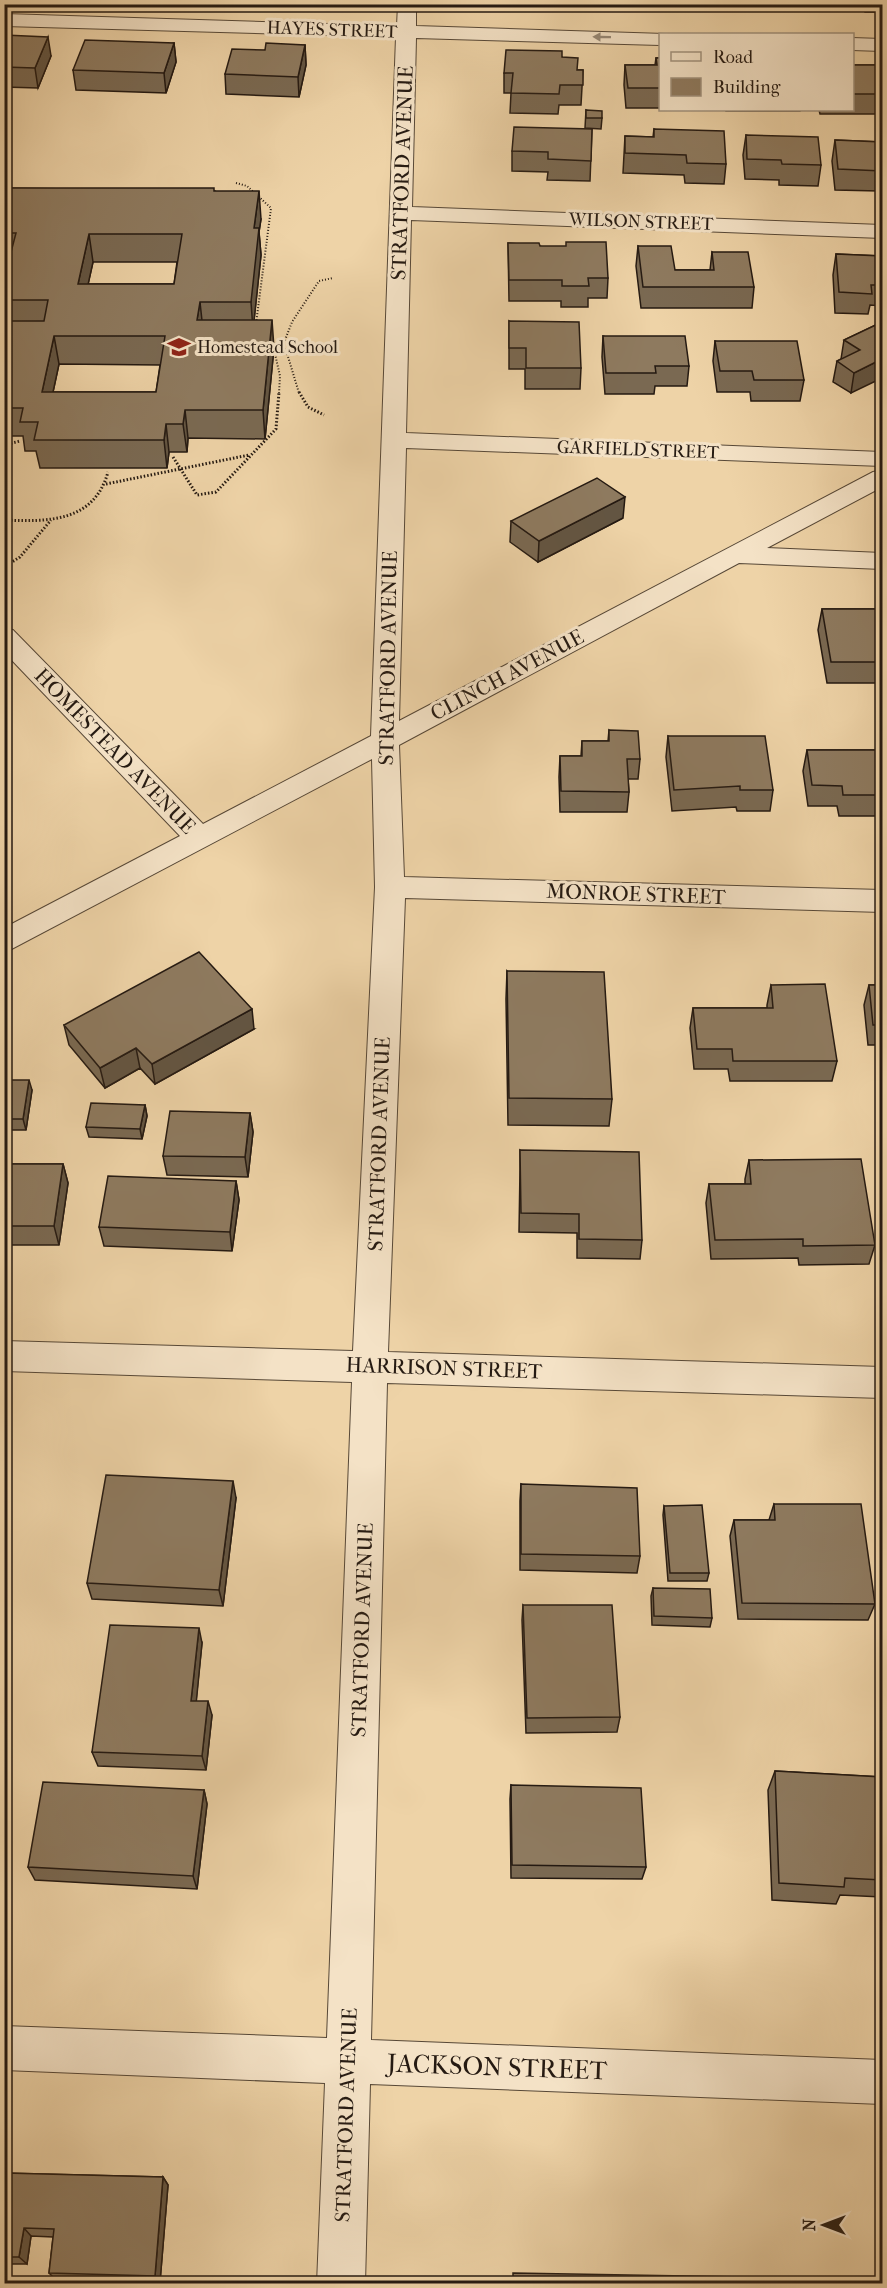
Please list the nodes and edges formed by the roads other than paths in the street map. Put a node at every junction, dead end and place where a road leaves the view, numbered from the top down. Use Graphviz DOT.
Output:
graph roads {
  1 [pos="407,18"];
  2 [pos="4,20"];
  3 [pos="659,39"];
  4 [pos="854,44"];
  5 [pos="882,45"];
  6 [pos="400,213"];
  7 [pos="882,231"];
  8 [pos="393,440"];
  9 [pos="882,459"];
  10 [pos="882,477"];
  11 [pos="735,555"];
  12 [pos="882,561"];
  13 [pos="4,636"];
  14 [pos="385,739"];
  15 [pos="201,839"];
  16 [pos="390,887"];
  17 [pos="882,901"];
  18 [pos="4,942"];
  19 [pos="4,1356"];
  20 [pos="370,1366"];
  21 [pos="882,1383"];
  22 [pos="4,2048"];
  23 [pos="348,2061"];
  24 [pos="882,2082"];
  25 [pos="341,2283"];
  1 -- 2 [label="street, HAYES STREET"];
  3 -- 1 [label="street, HAYES STREET, one-way"];
  1 -- 6 [label="street, STRATFORD AVENUE"];
  4 -- 5 [label="street"];
  6 -- 7 [label="street, WILSON STREET"];
  6 -- 8 [label="street, STRATFORD AVENUE"];
  8 -- 9 [label="street, GARFIELD STREET"];
  8 -- 14 [label="street, STRATFORD AVENUE"];
  10 -- 11 [label="street, CLINCH AVENUE"];
  11 -- 12 [label="street"];
  11 -- 14 [label="street, CLINCH AVENUE"];
  13 -- 15 [label="street, HOMESTEAD AVENUE"];
  14 -- 15 [label="street, CLINCH AVENUE"];
  14 -- 16 [label="street, STRATFORD AVENUE"];
  15 -- 18 [label="street, CLINCH AVENUE"];
  16 -- 17 [label="street, MONROE STREET"];
  16 -- 20 [label="street, STRATFORD AVENUE"];
  19 -- 20 [label="street, HARRISON STREET"];
  20 -- 21 [label="street, HARRISON STREET"];
  20 -- 23 [label="street, STRATFORD AVENUE"];
  22 -- 23 [label="street, JACKSON STREET"];
  23 -- 24 [label="street, JACKSON STREET"];
  23 -- 25 [label="street, STRATFORD AVENUE"];
}
